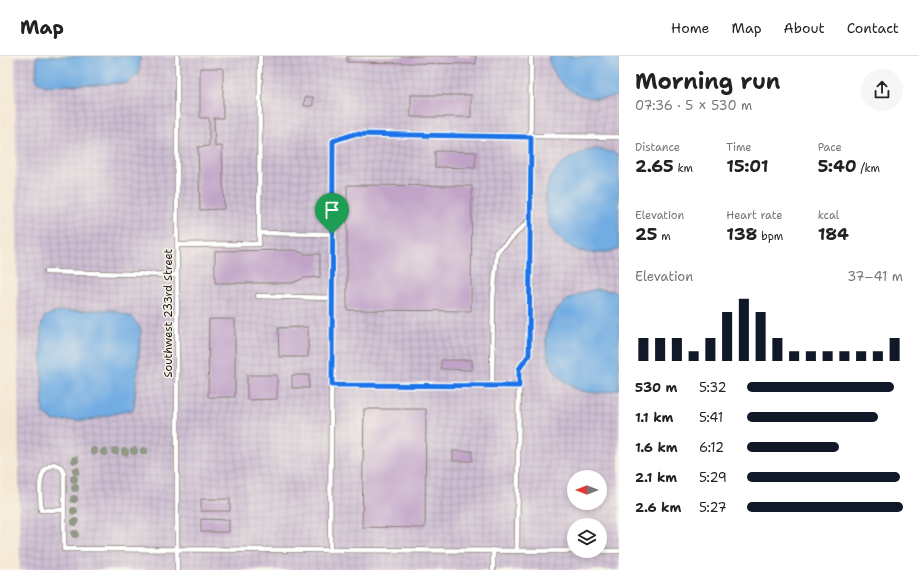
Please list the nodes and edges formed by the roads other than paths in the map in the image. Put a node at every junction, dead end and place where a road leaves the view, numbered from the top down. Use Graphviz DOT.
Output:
graph roads {
  1 [pos="177,56"];
  2 [pos="260,56"];
  3 [pos="531,56"];
  4 [pos="531,137"];
  5 [pos="619,137"];
  6 [pos="530,220"];
  7 [pos="259,233"];
  8 [pos="332,234"];
  9 [pos="177,245"];
  10 [pos="46,272"];
  11 [pos="177,274"];
  12 [pos="258,296"];
  13 [pos="332,298"];
  14 [pos="332,385"];
  15 [pos="492,385"];
  16 [pos="519,386"];
  17 [pos="64,510"];
  18 [pos="178,550"];
  19 [pos="330,550"];
  20 [pos="493,550"];
  21 [pos="517,550"];
  22 [pos="567,551"];
  23 [pos="607,551"];
  24 [pos="619,551"];
  25 [pos="178,570"];
  26 [pos="493,570"];
  1 -- 9 [label="lane, Southwest 233rd Street"];
  2 -- 7 [label="lane"];
  3 -- 4 [label="lane"];
  4 -- 5 [label="lane"];
  4 -- 6 [label="lane"];
  4 -- 8 [label="lane"];
  6 -- 15 [label="lane"];
  6 -- 16 [label="lane"];
  7 -- 8 [label="lane"];
  7 -- 9 [label="lane"];
  8 -- 13 [label="lane"];
  9 -- 11 [label="lane, Southwest 233rd Street"];
  10 -- 11 [label="lane"];
  11 -- 18 [label="lane, Southwest 233rd Street"];
  12 -- 13 [label="lane"];
  13 -- 14 [label="lane"];
  14 -- 15 [label="lane"];
  14 -- 19 [label="lane"];
  15 -- 16 [label="lane"];
  16 -- 21 [label="lane"];
  17 -- 17 [label="lane"];
  17 -- 18 [label="lane"];
  18 -- 19 [label="lane"];
  18 -- 25 [label="lane, Southwest 233rd Street"];
  19 -- 20 [label="lane"];
  20 -- 21 [label="lane"];
  20 -- 26 [label="lane"];
  21 -- 22 [label="lane"];
  23 -- 24 [label="lane"];
}
